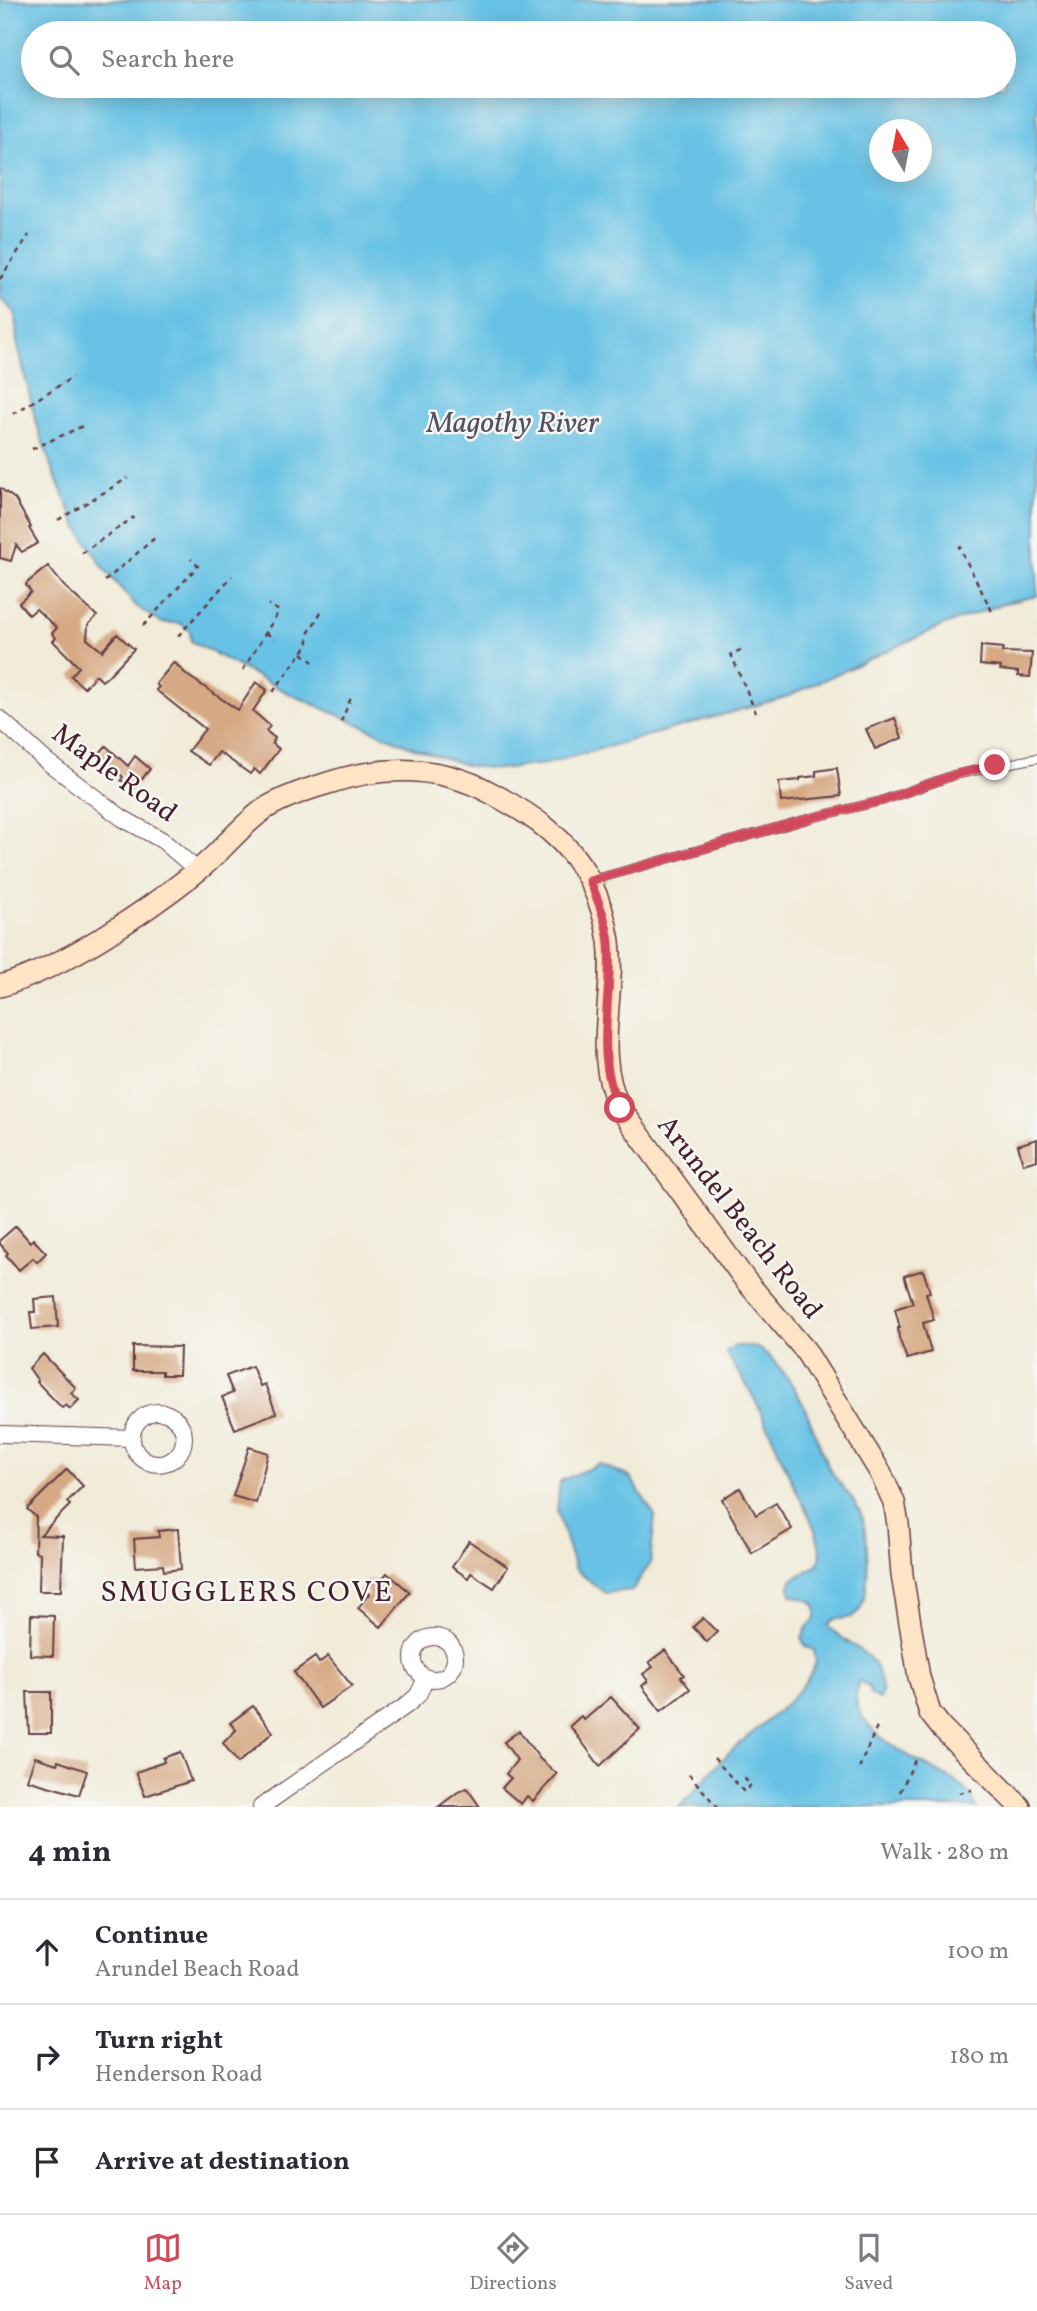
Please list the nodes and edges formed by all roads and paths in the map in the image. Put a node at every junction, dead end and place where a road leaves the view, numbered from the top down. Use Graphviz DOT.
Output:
graph roads {
  1 [pos="29,235"];
  2 [pos="0,279"];
  3 [pos="74,377"];
  4 [pos="13,414"];
  5 [pos="85,425"];
  6 [pos="32,449"];
  7 [pos="128,478"];
  8 [pos="134,517"];
  9 [pos="58,520"];
  10 [pos="158,536"];
  11 [pos="962,546"];
  12 [pos="82,553"];
  13 [pos="191,559"];
  14 [pos="232,576"];
  15 [pos="105,581"];
  16 [pos="268,604"];
  17 [pos="321,612"];
  18 [pos="994,615"];
  19 [pos="144,626"];
  20 [pos="266,633"];
  21 [pos="178,636"];
  22 [pos="275,639"];
  23 [pos="741,650"];
  24 [pos="302,653"];
  25 [pos="313,662"];
  26 [pos="243,670"];
  27 [pos="273,692"];
  28 [pos="352,695"];
  29 [pos="755,713"];
  30 [pos="0,719"];
  31 [pos="341,722"];
  32 [pos="1037,758"];
  33 [pos="198,871"];
  34 [pos="590,881"];
  35 [pos="0,986"];
  36 [pos="0,1434"];
  37 [pos="132,1438"];
  38 [pos="426,1678"];
  39 [pos="878,1724"];
  40 [pos="917,1756"];
  41 [pos="714,1758"];
  42 [pos="859,1768"];
  43 [pos="689,1774"];
  44 [pos="743,1777"];
  45 [pos="972,1790"];
  46 [pos="900,1792"];
  47 [pos="959,1793"];
  48 [pos="261,1807"];
  49 [pos="717,1807"];
  50 [pos="1020,1807"];
  1 -- 2 [label="path"];
  3 -- 4 [label="path"];
  5 -- 6 [label="path"];
  7 -- 9 [label="path"];
  8 -- 12 [label="path"];
  10 -- 15 [label="path"];
  11 -- 18 [label="path"];
  13 -- 19 [label="path"];
  14 -- 21 [label="path"];
  16 -- 20 [label="path"];
  17 -- 24 [label="path"];
  20 -- 22 [label="path"];
  20 -- 26 [label="path"];
  23 -- 29 [label="path"];
  24 -- 25 [label="path"];
  24 -- 27 [label="path"];
  28 -- 31 [label="path"];
  30 -- 33 [label="street, Maple Road"];
  32 -- 34 [label="lane"];
  33 -- 34 [label="street, Arundel Beach Road"];
  33 -- 35 [label="street, Arundel Beach Road"];
  34 -- 50 [label="street, Arundel Beach Road"];
  36 -- 37 [label="street"];
  38 -- 48 [label="street"];
  39 -- 42 [label="path"];
  40 -- 46 [label="path"];
  41 -- 44 [label="path"];
  43 -- 49 [label="path"];
  45 -- 47 [label="path"];
}
